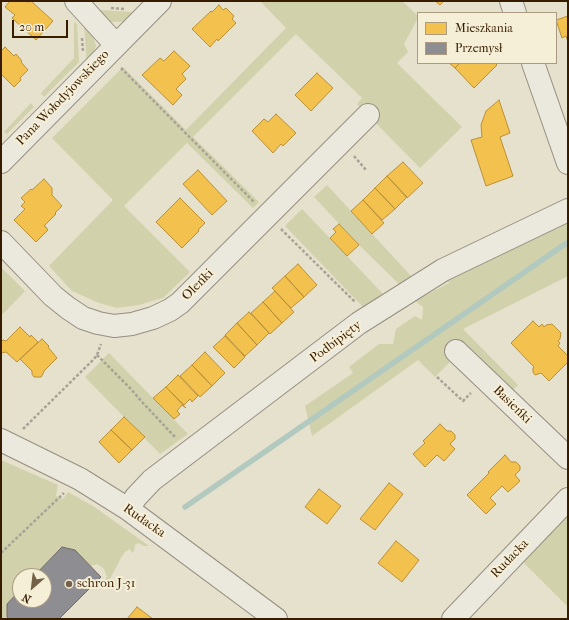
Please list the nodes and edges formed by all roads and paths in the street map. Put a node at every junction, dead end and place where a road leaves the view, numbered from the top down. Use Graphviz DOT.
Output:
graph roads {
  1 [pos="76,1"];
  2 [pos="160,1"];
  3 [pos="511,1"];
  4 [pos="105,7"];
  5 [pos="128,9"];
  6 [pos="515,12"];
  7 [pos="116,45"];
  8 [pos="533,64"];
  9 [pos="120,67"];
  10 [pos="368,115"];
  11 [pos="1,162"];
  12 [pos="568,163"];
  13 [pos="568,210"];
  14 [pos="267,216"];
  15 [pos="1,242"];
  16 [pos="358,305"];
  17 [pos="456,351"];
  18 [pos="97,355"];
  19 [pos="1,440"];
  20 [pos="178,440"];
  21 [pos="568,458"];
  22 [pos="80,479"];
  23 [pos="568,499"];
  24 [pos="128,509"];
  25 [pos="1,553"];
  26 [pos="276,619"];
  27 [pos="453,619"];
  1 -- 7 [label="street"];
  2 -- 7 [label="street, Pana Wołodyjowskiego"];
  3 -- 6 [label="street"];
  4 -- 5 [label="path"];
  7 -- 11 [label="street, Pana Wołodyjowskiego"];
  8 -- 12 [label="street"];
  9 -- 14 [label="path"];
  10 -- 14 [label="street, Oleńki"];
  13 -- 24 [label="street, Podbipięty"];
  14 -- 15 [label="street, Oleńki"];
  14 -- 16 [label="path"];
  17 -- 21 [label="street, Basieńki"];
  18 -- 20 [label="path"];
  19 -- 22 [label="street, Rudacka"];
  22 -- 24 [label="street, Rudacka"];
  22 -- 25 [label="path"];
  23 -- 27 [label="street, Rudacka"];
  24 -- 26 [label="street, Rudacka"];
}
